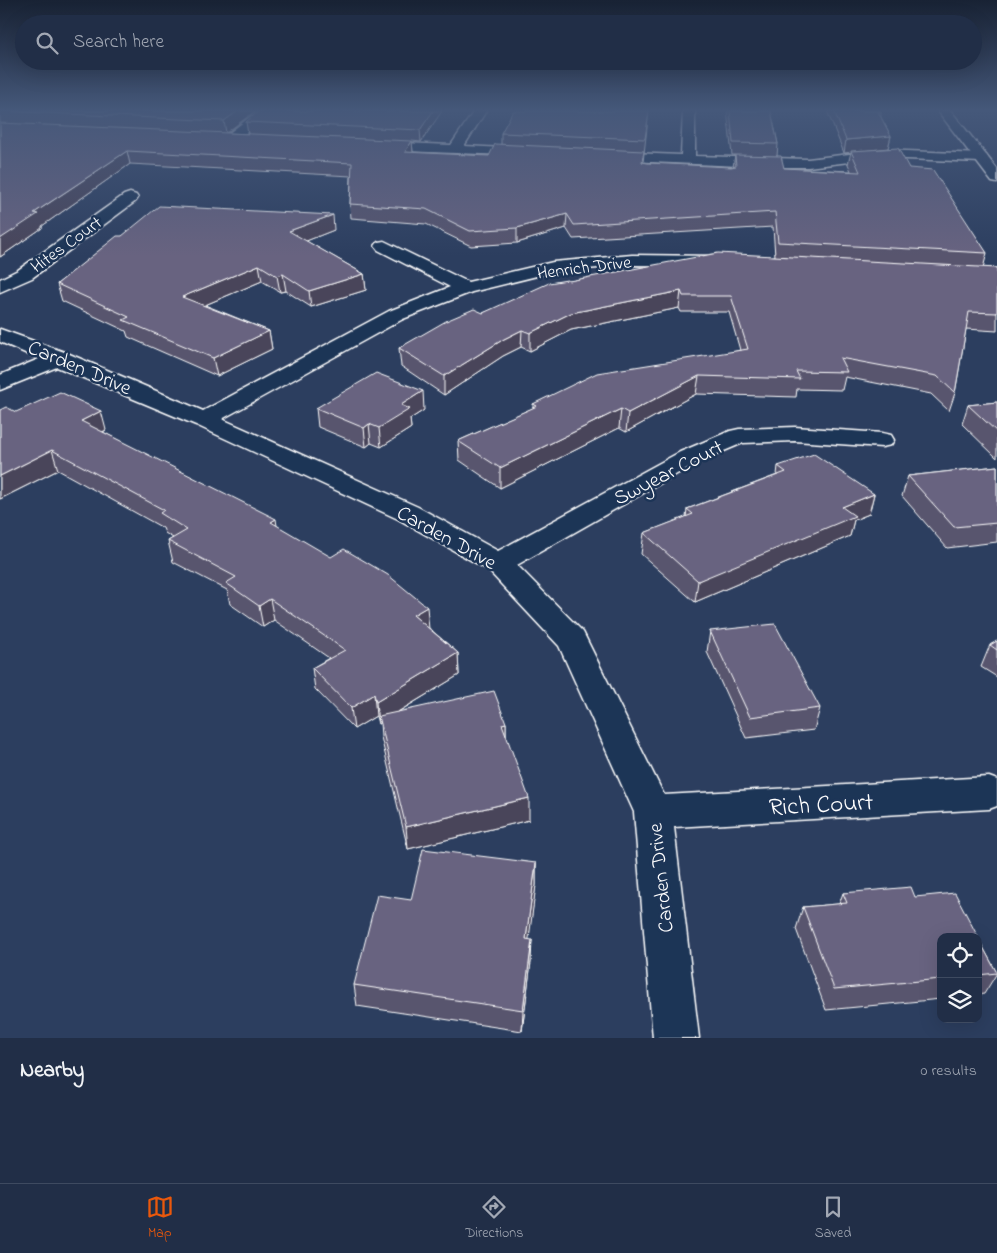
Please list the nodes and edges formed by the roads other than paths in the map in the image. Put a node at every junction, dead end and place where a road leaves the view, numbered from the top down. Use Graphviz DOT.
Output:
graph roads {
  1 [pos="674,159"];
  2 [pos="837,159"];
  3 [pos="982,159"];
  4 [pos="688,160"];
  5 [pos="997,179"];
  6 [pos="130,198"];
  7 [pos="384,246"];
  8 [pos="738,262"];
  9 [pos="0,286"];
  10 [pos="466,288"];
  11 [pos="0,335"];
  12 [pos="59,358"];
  13 [pos="0,383"];
  14 [pos="204,420"];
  15 [pos="882,440"];
  16 [pos="498,563"];
  17 [pos="989,793"];
  18 [pos="653,812"];
  19 [pos="676,1038"];
  1 -- 4 [label="street"];
  2 -- 4 [label="street"];
  3 -- 5 [label="street"];
  6 -- 9 [label="street, Hites Court"];
  7 -- 10 [label="street"];
  8 -- 10 [label="street, Henrich Drive"];
  10 -- 14 [label="street, Henrich Drive"];
  11 -- 12 [label="street, Carden Drive"];
  12 -- 13 [label="street"];
  12 -- 14 [label="street, Carden Drive"];
  14 -- 16 [label="street, Carden Drive"];
  15 -- 16 [label="street, Swyear Court"];
  16 -- 18 [label="street, Carden Drive"];
  17 -- 18 [label="street, Rich Court"];
  18 -- 19 [label="street, Carden Drive"];
}
